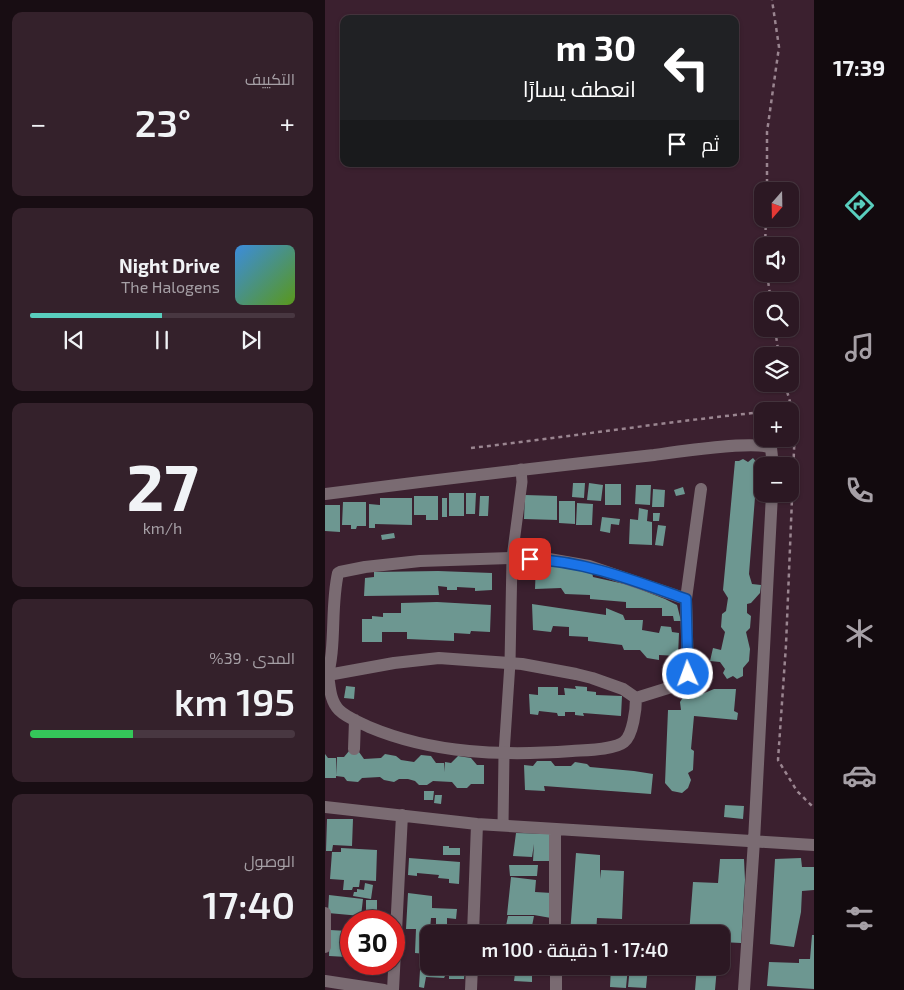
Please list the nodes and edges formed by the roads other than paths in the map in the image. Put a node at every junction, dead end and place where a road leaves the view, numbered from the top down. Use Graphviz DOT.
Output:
graph roads {
  1 [pos="772,457"];
  2 [pos="521,470"];
  3 [pos="701,489"];
  4 [pos="325,494"];
  5 [pos="772,502"];
  6 [pos="512,558"];
  7 [pos="686,599"];
  8 [pos="511,663"];
  9 [pos="327,681"];
  10 [pos="636,698"];
  11 [pos="355,720"];
  12 [pos="354,749"];
  13 [pos="505,754"];
  14 [pos="325,807"];
  15 [pos="402,815"];
  16 [pos="477,824"];
  17 [pos="503,825"];
  18 [pos="555,830"];
  19 [pos="754,841"];
  20 [pos="814,845"];
  21 [pos="325,913"];
  22 [pos="473,925"];
  23 [pos="555,925"];
  24 [pos="325,948"];
  25 [pos="472,975"];
  26 [pos="556,975"];
  27 [pos="325,981"];
  28 [pos="384,990"];
  29 [pos="393,990"];
  30 [pos="471,990"];
  31 [pos="556,990"];
  32 [pos="744,990"];
  1 -- 2 [label="street"];
  2 -- 4 [label="street"];
  2 -- 6 [label="street"];
  3 -- 7 [label="street"];
  5 -- 19 [label="street"];
  6 -- 7 [label="street"];
  6 -- 8 [label="street"];
  6 -- 9 [label="street"];
  7 -- 10 [label="street"];
  8 -- 9 [label="street"];
  8 -- 10 [label="street"];
  8 -- 13 [label="street"];
  9 -- 11 [label="street"];
  10 -- 13 [label="street"];
  11 -- 12 [label="street"];
  11 -- 13 [label="street"];
  13 -- 17 [label="street"];
  14 -- 15 [label="street"];
  15 -- 16 [label="street"];
  15 -- 29 [label="street"];
  16 -- 17 [label="street"];
  16 -- 22 [label="street"];
  17 -- 18 [label="street"];
  18 -- 19 [label="street"];
  18 -- 23 [label="street"];
  19 -- 20 [label="street"];
  19 -- 32 [label="street"];
  21 -- 24 [label="street"];
  25 -- 30 [label="street"];
  26 -- 31 [label="street"];
  27 -- 28 [label="street"];
}
